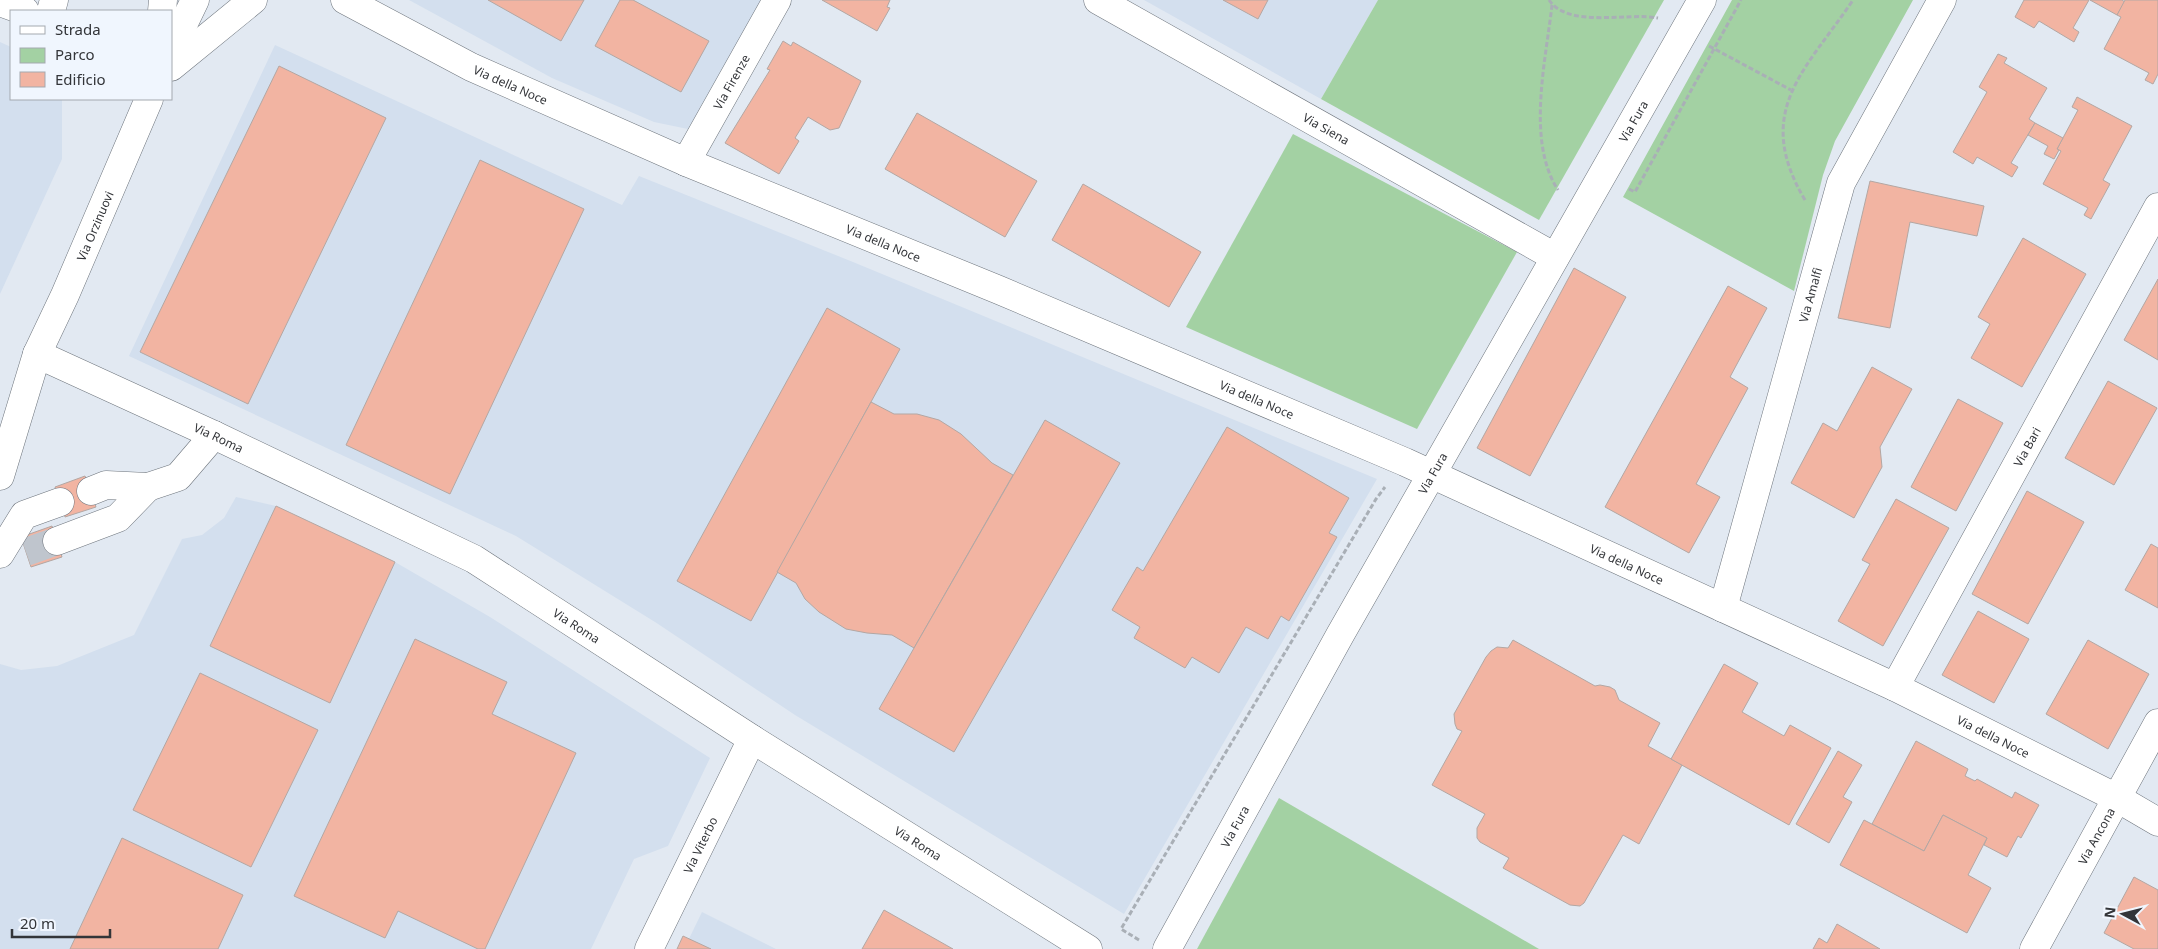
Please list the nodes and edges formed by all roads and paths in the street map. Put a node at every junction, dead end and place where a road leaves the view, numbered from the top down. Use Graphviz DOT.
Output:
graph roads {
  1 [pos="195,0"];
  2 [pos="253,0"];
  3 [pos="345,0"];
  4 [pos="777,0"];
  5 [pos="1098,0"];
  6 [pos="1702,0"];
  7 [pos="1854,0"];
  8 [pos="1942,0"];
  9 [pos="0,2"];
  10 [pos="1552,4"];
  11 [pos="22,10"];
  12 [pos="172,48"];
  13 [pos="172,66"];
  14 [pos="149,100"];
  15 [pos="686,162"];
  16 [pos="1562,194"];
  17 [pos="2158,207"];
  18 [pos="1824,246"];
  19 [pos="1555,257"];
  20 [pos="37,354"];
  21 [pos="0,408"];
  22 [pos="214,435"];
  23 [pos="1405,462"];
  24 [pos="1432,474"];
  25 [pos="0,476"];
  26 [pos="148,487"];
  27 [pos="91,491"];
  28 [pos="60,502"];
  29 [pos="57,541"];
  30 [pos="9,554"];
  31 [pos="1723,608"];
  32 [pos="1895,687"];
  33 [pos="2158,723"];
  34 [pos="752,740"];
  35 [pos="2117,798"];
  36 [pos="2158,822"];
  37 [pos="1136,938"];
  38 [pos="649,949"];
  39 [pos="1088,949"];
  40 [pos="1167,949"];
  41 [pos="2034,949"];
  1 -- 12 [label="street"];
  2 -- 13 [label="street"];
  3 -- 15 [label="street, Via della Noce"];
  4 -- 15 [label="street, Via Firenze"];
  5 -- 19 [label="street, Via Siena"];
  6 -- 19 [label="street, Via Fura"];
  7 -- 18 [label="path"];
  8 -- 18 [label="street, Via Amalfi"];
  9 -- 11 [label="street"];
  10 -- 16 [label="path"];
  14 -- 20 [label="street, Via Orzinuovi"];
  15 -- 23 [label="street, Via della Noce"];
  17 -- 32 [label="street, Via Bari"];
  18 -- 31 [label="street, Via Amalfi"];
  19 -- 24 [label="street, Via Fura"];
  20 -- 21 [label="street, Via Orzinuovi"];
  20 -- 22 [label="street, Via Roma"];
  20 -- 25 [label="street, Via Orzinuovi"];
  22 -- 26 [label="street"];
  22 -- 34 [label="street, Via Roma"];
  23 -- 24 [label="street, Via della Noce"];
  23 -- 37 [label="path"];
  24 -- 31 [label="street, Via della Noce"];
  24 -- 40 [label="street, Via Fura"];
  26 -- 27 [label="street"];
  26 -- 29 [label="street"];
  28 -- 30 [label="street"];
  31 -- 32 [label="street, Via della Noce"];
  32 -- 35 [label="street, Via della Noce"];
  33 -- 35 [label="street, Via Ancona"];
  34 -- 38 [label="street, Via Viterbo"];
  34 -- 39 [label="street, Via Roma"];
  35 -- 36 [label="street, Via della Noce"];
  35 -- 41 [label="street, Via Ancona"];
}
